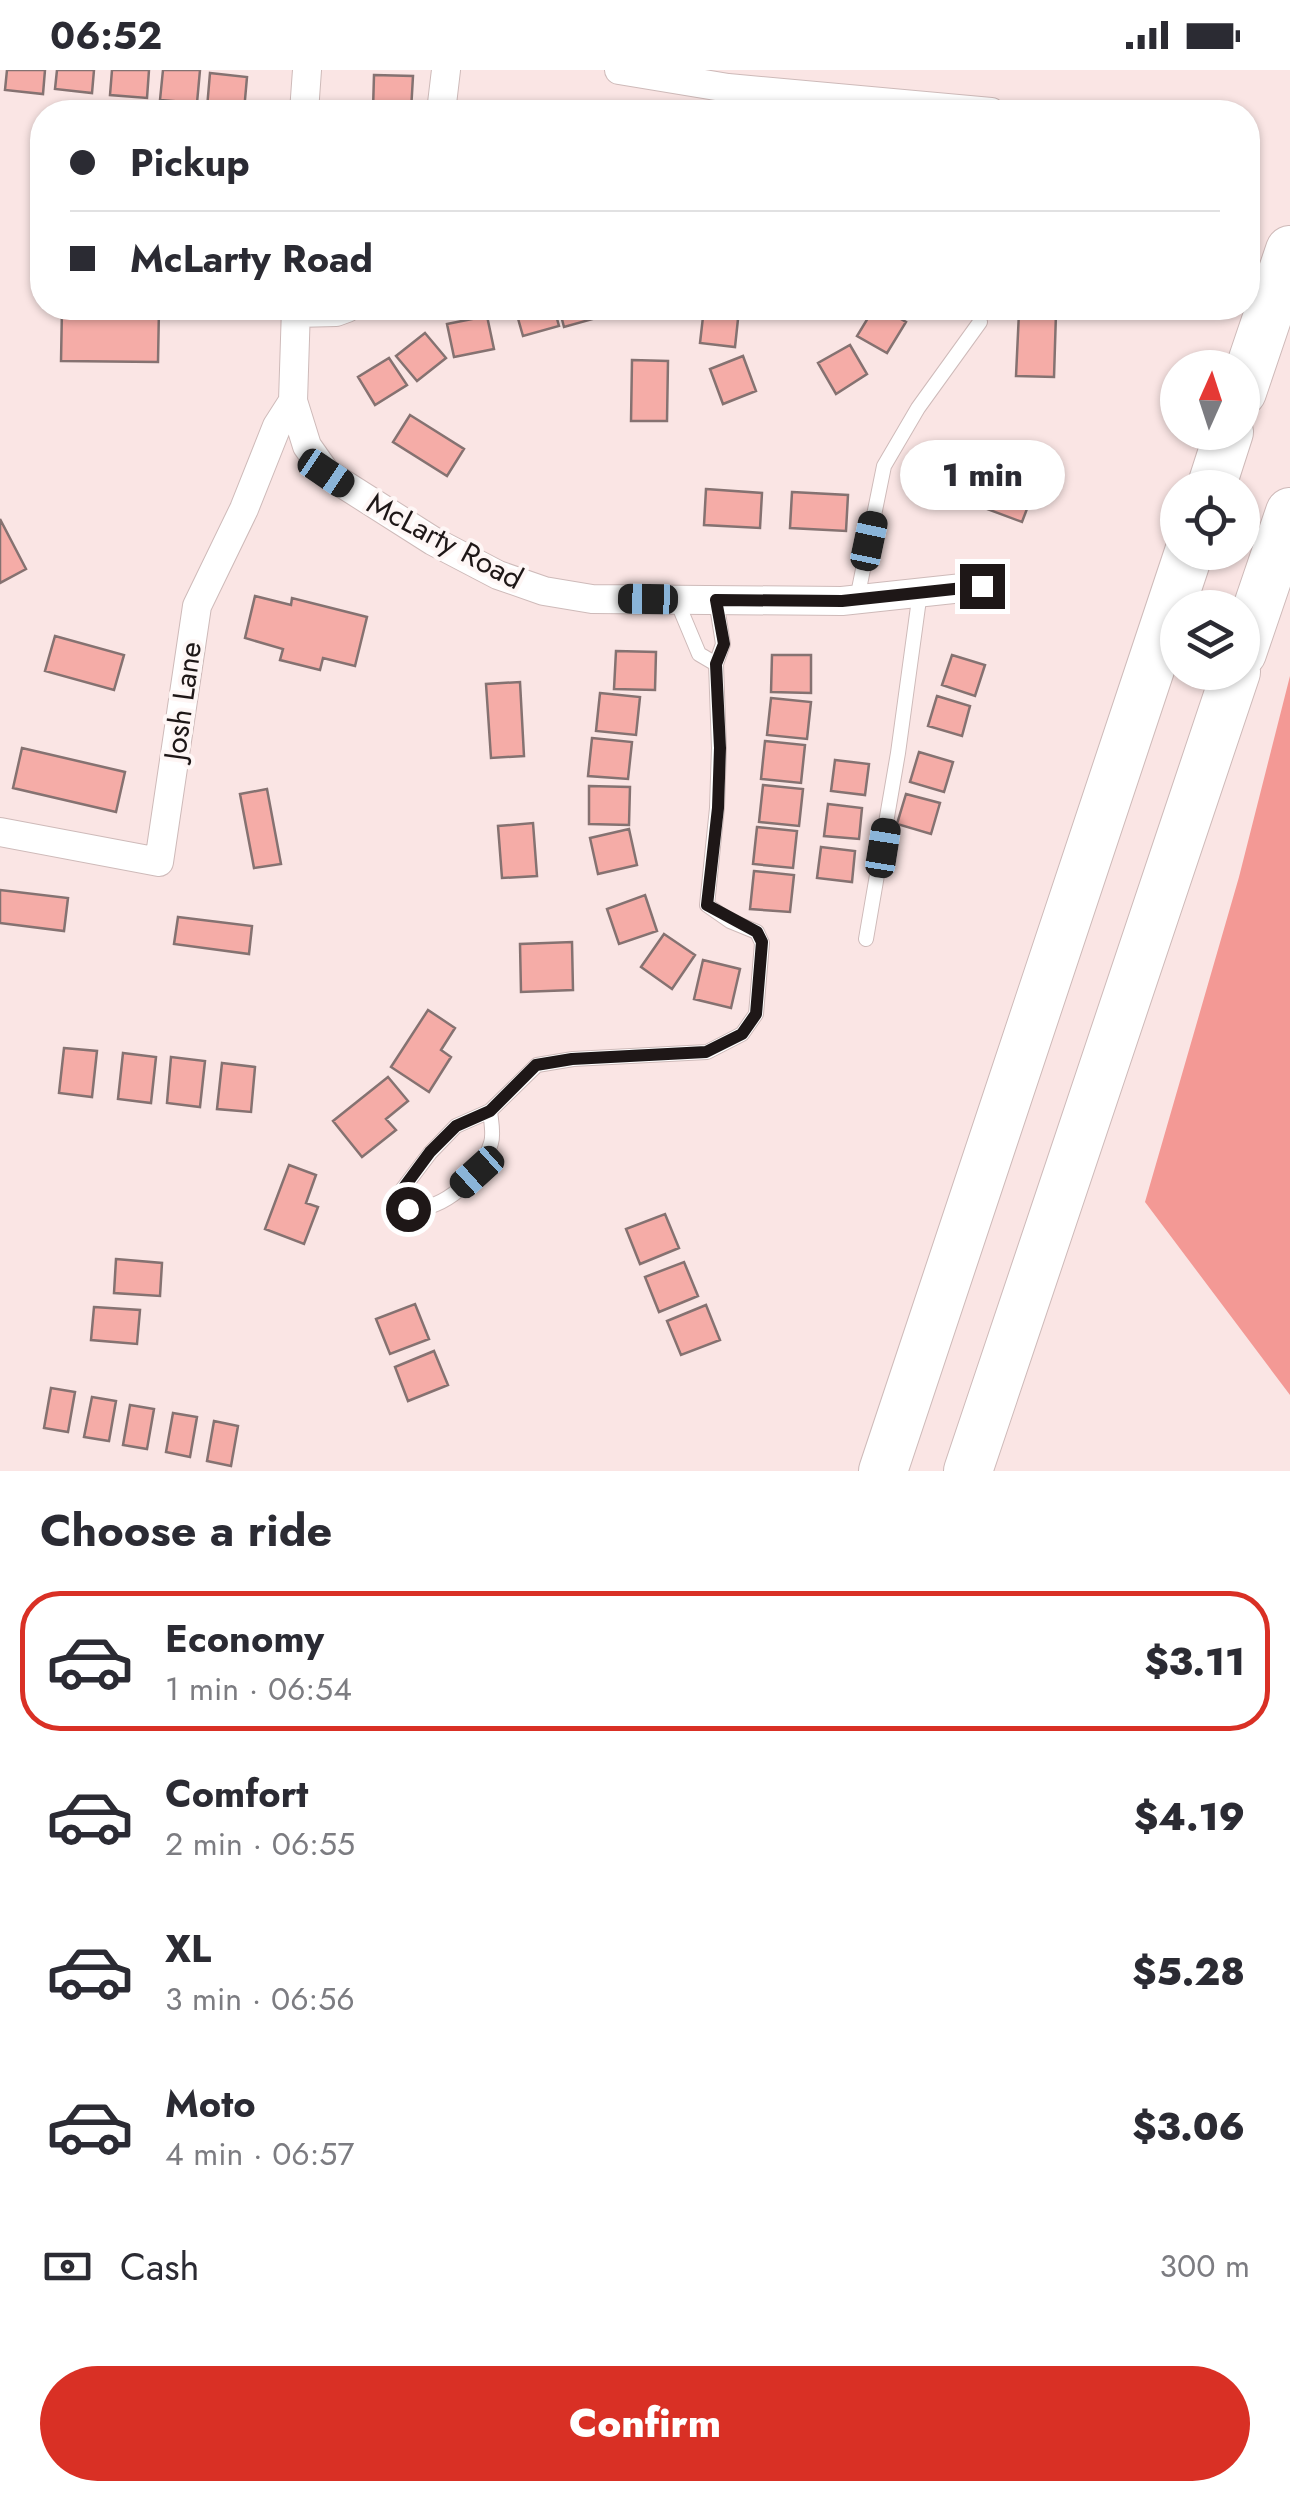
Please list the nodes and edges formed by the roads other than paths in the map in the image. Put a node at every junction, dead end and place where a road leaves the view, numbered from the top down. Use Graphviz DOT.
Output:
graph roads {
  1 [pos="307,70"];
  2 [pos="446,70"];
  3 [pos="619,70"];
  4 [pos="305,100"];
  5 [pos="442,100"];
  6 [pos="859,100"];
  7 [pos="1290,250"];
  8 [pos="296,320"];
  9 [pos="980,322"];
  10 [pos="1256,350"];
  11 [pos="294,401"];
  12 [pos="1290,512"];
  13 [pos="1183,570"];
  14 [pos="982,586"];
  15 [pos="920,592"];
  16 [pos="676,600"];
  17 [pos="716,600"];
  18 [pos="857,600"];
  19 [pos="1260,600"];
  20 [pos="716,664"];
  21 [pos="1230,690"];
  22 [pos="0,832"];
  23 [pos="866,939"];
  24 [pos="490,1111"];
  25 [pos="884,1464"];
  26 [pos="968,1471"];
  1 -- 4 [label="street"];
  2 -- 5 [label="street"];
  3 -- 6 [label="street"];
  7 -- 10 [label="highway"];
  8 -- 11 [label="street, McLarty Road"];
  9 -- 18 [label="lane"];
  11 -- 16 [label="street, McLarty Road"];
  11 -- 22 [label="street, Josh Lane"];
  12 -- 19 [label="highway"];
  13 -- 25 [label="highway"];
  14 -- 15 [label="street, McLarty Road"];
  15 -- 18 [label="street, McLarty Road"];
  15 -- 23 [label="lane"];
  16 -- 17 [label="street, McLarty Road"];
  16 -- 20 [label="lane"];
  17 -- 18 [label="street, McLarty Road"];
  17 -- 20 [label="lane"];
  20 -- 24 [label="lane"];
  21 -- 26 [label="highway"];
  24 -- 24 [label="lane"];
}
